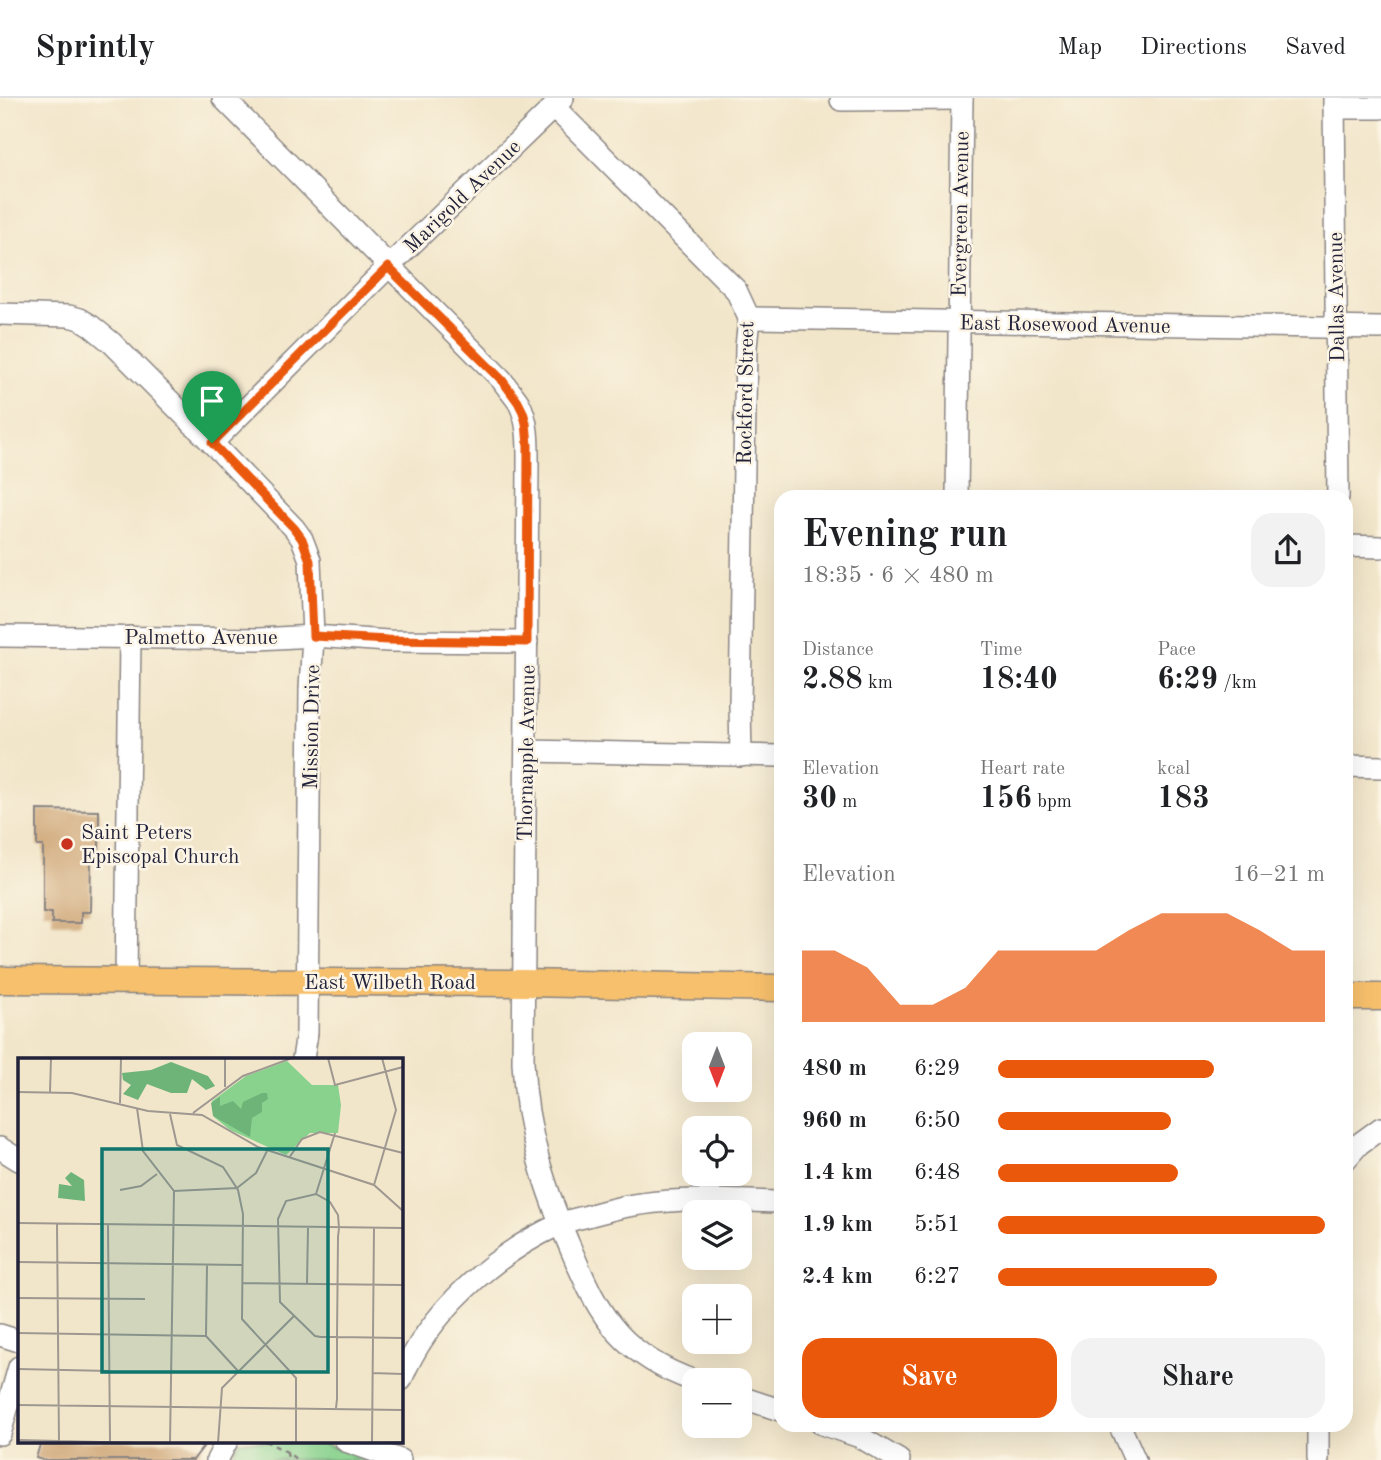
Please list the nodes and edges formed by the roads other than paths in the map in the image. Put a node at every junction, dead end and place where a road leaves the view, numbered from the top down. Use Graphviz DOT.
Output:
graph roads {
  1 [pos="223,98"];
  2 [pos="962,99"];
  3 [pos="841,100"];
  4 [pos="558,103"];
  5 [pos="1334,103"];
  6 [pos="1381,108"];
  7 [pos="388,267"];
  8 [pos="0,314"];
  9 [pos="749,318"];
  10 [pos="959,322"];
  11 [pos="1336,327"];
  12 [pos="1381,328"];
  13 [pos="212,443"];
  14 [pos="957,490"];
  15 [pos="1338,490"];
  16 [pos="1353,546"];
  17 [pos="1381,547"];
  18 [pos="0,636"];
  19 [pos="313,636"];
  20 [pos="130,637"];
  21 [pos="527,642"];
  22 [pos="526,751"];
  23 [pos="741,756"];
  24 [pos="774,756"];
  25 [pos="1353,766"];
  26 [pos="1381,766"];
  27 [pos="0,980"];
  28 [pos="126,981"];
  29 [pos="308,982"];
  30 [pos="523,983"];
  31 [pos="774,988"];
  32 [pos="1353,996"];
  33 [pos="1381,997"];
  34 [pos="303,1058"];
  35 [pos="1381,1128"];
  36 [pos="0,1147"];
  37 [pos="1353,1151"];
  38 [pos="18,1159"];
  39 [pos="774,1202"];
  40 [pos="560,1224"];
  41 [pos="0,1335"];
  42 [pos="18,1341"];
  43 [pos="18,1371"];
  44 [pos="682,1376"];
  45 [pos="402,1377"];
  46 [pos="752,1401"];
  47 [pos="774,1408"];
  48 [pos="845,1432"];
  49 [pos="1123,1432"];
  50 [pos="1318,1432"];
  51 [pos="0,1434"];
  52 [pos="226,1442"];
  53 [pos="353,1442"];
  54 [pos="374,1445"];
  55 [pos="217,1460"];
  56 [pos="400,1460"];
  57 [pos="899,1460"];
  58 [pos="1135,1460"];
  59 [pos="1318,1460"];
  1 -- 7 [label="street, Thornapple Avenue"];
  2 -- 3 [label="street"];
  2 -- 10 [label="street, Evergreen Avenue"];
  4 -- 7 [label="street, Marigold Avenue"];
  4 -- 9 [label="street, Rockford Street"];
  5 -- 6 [label="street"];
  5 -- 11 [label="street, Dallas Avenue"];
  7 -- 13 [label="street, Marigold Avenue"];
  7 -- 21 [label="street, Thornapple Avenue"];
  8 -- 13 [label="street, Mission Drive"];
  9 -- 10 [label="street, East Rosewood Avenue"];
  9 -- 23 [label="street, Rockford Street"];
  10 -- 11 [label="street, East Rosewood Avenue"];
  10 -- 14 [label="street, Evergreen Avenue"];
  11 -- 12 [label="street, East Rosewood Avenue"];
  11 -- 15 [label="street, Dallas Avenue"];
  13 -- 19 [label="street, Mission Drive"];
  16 -- 17 [label="street"];
  18 -- 20 [label="street, Palmetto Avenue"];
  19 -- 20 [label="street, Palmetto Avenue"];
  19 -- 21 [label="street, Palmetto Avenue"];
  19 -- 29 [label="street, Mission Drive"];
  20 -- 28 [label="street"];
  21 -- 22 [label="street, Thornapple Avenue"];
  22 -- 23 [label="street"];
  22 -- 30 [label="street, Thornapple Avenue"];
  23 -- 24 [label="street"];
  25 -- 26 [label="street"];
  27 -- 28 [label="main road, East Wilbeth Road"];
  28 -- 29 [label="main road, East Wilbeth Road"];
  29 -- 30 [label="main road, East Wilbeth Road"];
  29 -- 34 [label="street, Mission Drive"];
  30 -- 31 [label="main road, East Wilbeth Road"];
  30 -- 40 [label="street, Thornapple Avenue"];
  32 -- 33 [label="main road"];
  35 -- 37 [label="street"];
  36 -- 38 [label="street"];
  39 -- 40 [label="street"];
  40 -- 44 [label="street, Thornapple Avenue"];
  40 -- 45 [label="street"];
  41 -- 42 [label="street"];
  43 -- 51 [label="street"];
  46 -- 47 [label="street"];
  48 -- 57 [label="street"];
  49 -- 58 [label="street"];
  50 -- 59 [label="street"];
  52 -- 55 [label="street"];
  53 -- 54 [label="street"];
  54 -- 56 [label="street"];
}
